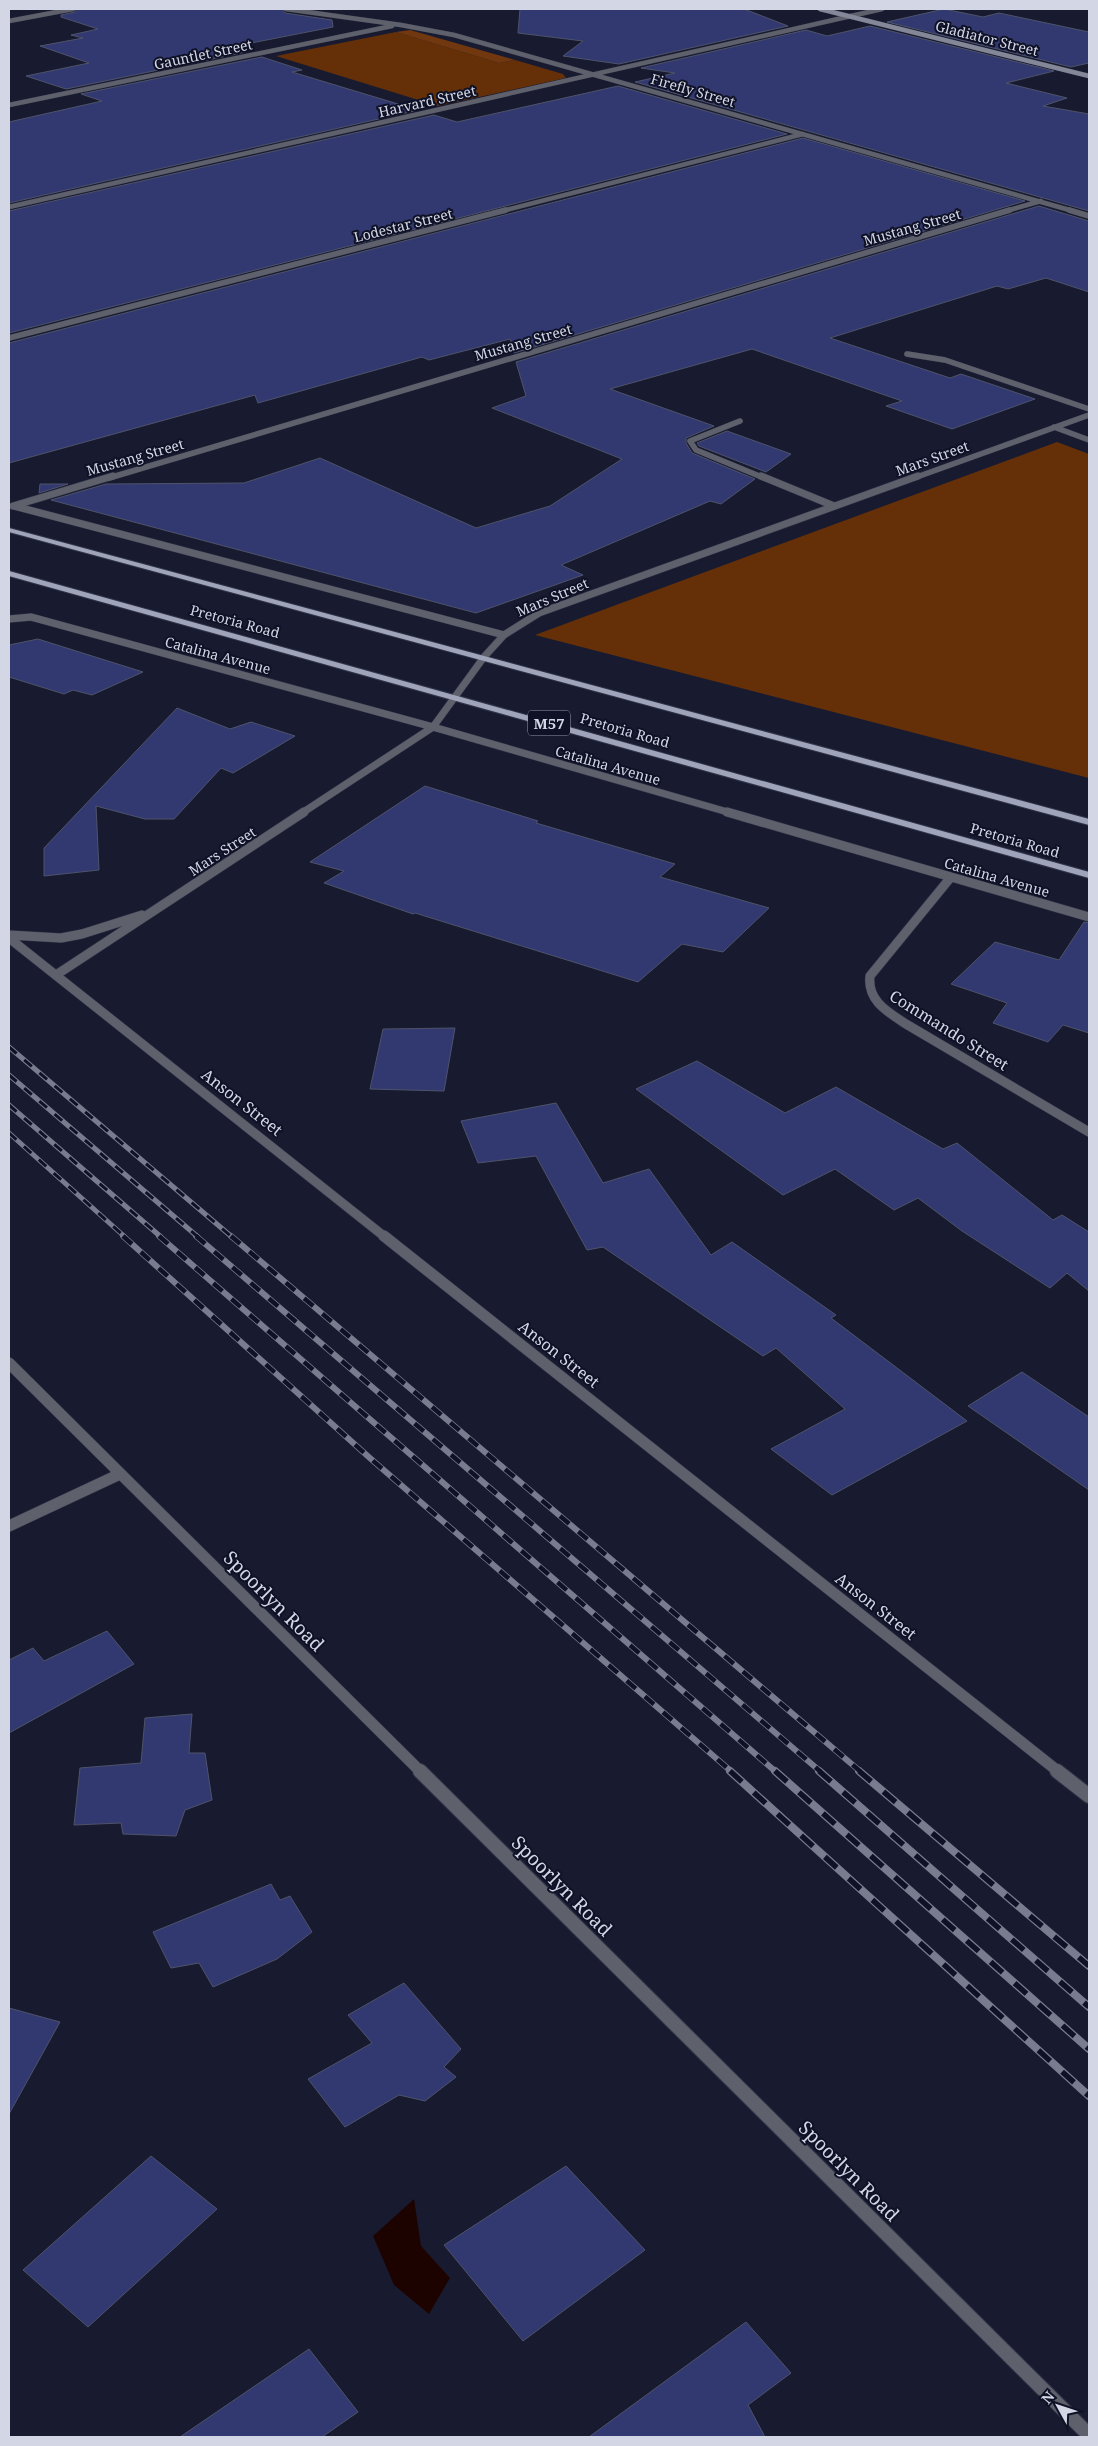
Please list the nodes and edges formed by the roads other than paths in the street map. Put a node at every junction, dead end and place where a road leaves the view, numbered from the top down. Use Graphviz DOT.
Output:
graph roads {
  1 [pos="72,9"];
  2 [pos="286,9"];
  3 [pos="820,9"];
  4 [pos="882,9"];
  5 [pos="851,16"];
  6 [pos="9,21"];
  7 [pos="401,25"];
  8 [pos="593,74"];
  9 [pos="1089,76"];
  10 [pos="9,104"];
  11 [pos="804,134"];
  12 [pos="1041,202"];
  13 [pos="9,207"];
  14 [pos="1089,216"];
  15 [pos="9,338"];
  16 [pos="907,354"];
  17 [pos="1089,409"];
  18 [pos="1089,414"];
  19 [pos="740,420"];
  20 [pos="1054,427"];
  21 [pos="1089,440"];
  22 [pos="11,505"];
  23 [pos="834,506"];
  24 [pos="9,530"];
  25 [pos="9,573"];
  26 [pos="9,619"];
  27 [pos="504,634"];
  28 [pos="484,656"];
  29 [pos="455,697"];
  30 [pos="432,727"];
  31 [pos="1089,822"];
  32 [pos="1089,875"];
  33 [pos="951,877"];
  34 [pos="154,911"];
  35 [pos="1089,917"];
  36 [pos="9,937"];
  37 [pos="56,975"];
  38 [pos="1089,1132"];
  39 [pos="9,1363"];
  40 [pos="120,1474"];
  41 [pos="9,1526"];
  42 [pos="1089,1796"];
  43 [pos="1089,2435"];
  1 -- 6 [label="street"];
  2 -- 7 [label="street, Firefly Street"];
  3 -- 5 [label="street, Gladiator Street"];
  4 -- 5 [label="street, Harvard Street"];
  5 -- 8 [label="street, Harvard Street"];
  5 -- 9 [label="street, Gladiator Street"];
  7 -- 8 [label="street, Firefly Street"];
  7 -- 10 [label="street, Gauntlet Street"];
  8 -- 11 [label="street, Firefly Street"];
  8 -- 13 [label="street, Harvard Street"];
  11 -- 12 [label="street, Firefly Street"];
  11 -- 15 [label="street, Lodestar Street"];
  12 -- 14 [label="street, Firefly Street"];
  12 -- 22 [label="street, Mustang Street"];
  16 -- 17 [label="street"];
  18 -- 20 [label="street, Mars Street"];
  19 -- 23 [label="street"];
  20 -- 21 [label="street"];
  20 -- 23 [label="street, Mars Street"];
  22 -- 27 [label="street"];
  23 -- 27 [label="street, Mars Street"];
  24 -- 28 [label="main road, Pretoria Road"];
  25 -- 29 [label="main road, Pretoria Road / M57"];
  26 -- 30 [label="street, Catalina Avenue"];
  27 -- 28 [label="street, Mars Street"];
  28 -- 29 [label="street, Mars Street"];
  28 -- 31 [label="main road, Pretoria Road"];
  29 -- 30 [label="street, Mars Street"];
  29 -- 32 [label="main road, Pretoria Road / M57"];
  30 -- 33 [label="street, Catalina Avenue"];
  30 -- 34 [label="street, Mars Street"];
  33 -- 35 [label="street, Catalina Avenue"];
  33 -- 38 [label="street, Commando Street"];
  34 -- 36 [label="street"];
  34 -- 37 [label="street, Mars Street"];
  36 -- 37 [label="street, Anson Street"];
  37 -- 42 [label="street, Anson Street"];
  39 -- 40 [label="street, Spoorlyn Road"];
  40 -- 41 [label="street"];
  40 -- 43 [label="street, Spoorlyn Road"];
}
